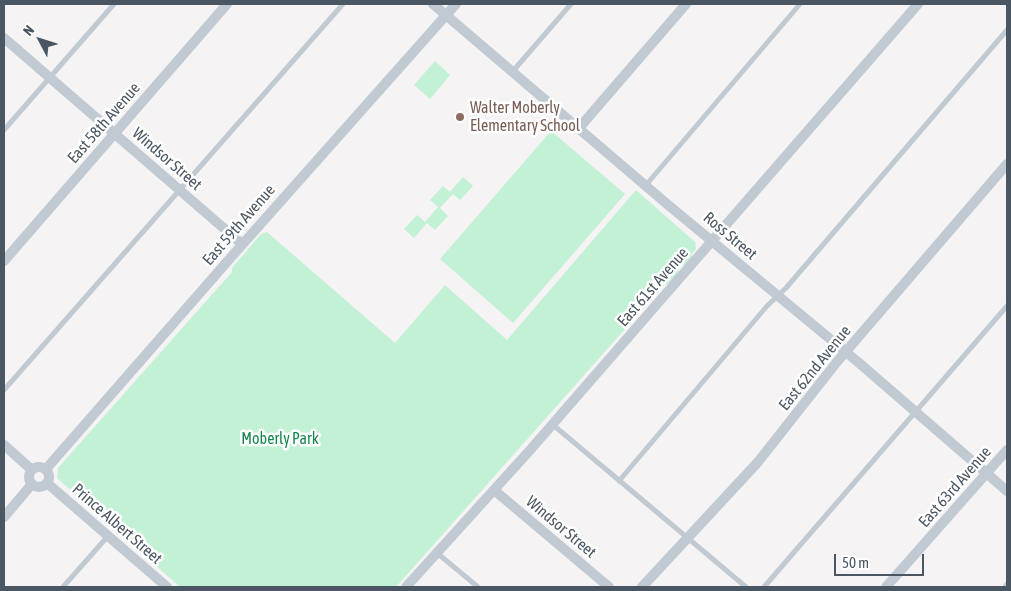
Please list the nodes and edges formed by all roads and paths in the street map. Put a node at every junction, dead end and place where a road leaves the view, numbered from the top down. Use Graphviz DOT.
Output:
graph roads {
  1 [pos="114,4"];
  2 [pos="227,4"];
  3 [pos="344,4"];
  4 [pos="433,4"];
  5 [pos="456,4"];
  6 [pos="571,4"];
  7 [pos="686,4"];
  8 [pos="800,4"];
  9 [pos="918,4"];
  10 [pos="446,15"];
  11 [pos="1007,30"];
  12 [pos="4,38"];
  13 [pos="513,72"];
  14 [pos="50,77"];
  15 [pos="579,128"];
  16 [pos="4,130"];
  17 [pos="115,134"];
  18 [pos="1007,164"];
  19 [pos="646,185"];
  20 [pos="179,190"];
  21 [pos="713,241"];
  22 [pos="242,244"];
  23 [pos="4,261"];
  24 [pos="778,296"];
  25 [pos="1007,306"];
  26 [pos="846,352"];
  27 [pos="4,390"];
  28 [pos="915,412"];
  29 [pos="552,424"];
  30 [pos="4,445"];
  31 [pos="1007,450"];
  32 [pos="46,469"];
  33 [pos="32,470"];
  34 [pos="988,473"];
  35 [pos="619,481"];
  36 [pos="47,483"];
  37 [pos="32,484"];
  38 [pos="494,490"];
  39 [pos="1007,491"];
  40 [pos="4,517"];
  41 [pos="108,536"];
  42 [pos="686,538"];
  43 [pos="437,553"];
  44 [pos="1007,584"];
  45 [pos="63,587"];
  46 [pos="167,587"];
  47 [pos="406,587"];
  48 [pos="478,587"];
  49 [pos="609,587"];
  50 [pos="642,587"];
  51 [pos="746,587"];
  52 [pos="764,587"];
  53 [pos="886,587"];
  54 [pos="1005,587"];
  1 -- 14 [label="lane"];
  2 -- 17 [label="street, East 58th Avenue"];
  3 -- 20 [label="lane"];
  4 -- 10 [label="street, Ross Street"];
  5 -- 10 [label="street, East 59th Avenue"];
  6 -- 13 [label="lane"];
  7 -- 15 [label="street"];
  8 -- 19 [label="lane"];
  9 -- 21 [label="street, East 61st Avenue"];
  10 -- 13 [label="street, Ross Street"];
  10 -- 22 [label="street, East 59th Avenue"];
  11 -- 24 [label="lane"];
  12 -- 14 [label="street, Windsor Street"];
  13 -- 15 [label="street, Ross Street"];
  14 -- 16 [label="lane"];
  14 -- 17 [label="street, Windsor Street"];
  15 -- 19 [label="street, Ross Street"];
  17 -- 20 [label="street, Windsor Street"];
  17 -- 23 [label="street, East 58th Avenue"];
  18 -- 26 [label="street, East 62nd Avenue"];
  19 -- 21 [label="street, Ross Street"];
  20 -- 22 [label="street, Windsor Street"];
  20 -- 27 [label="lane"];
  21 -- 24 [label="street, Ross Street"];
  21 -- 29 [label="street, East 61st Avenue"];
  22 -- 32 [label="street, East 59th Avenue"];
  24 -- 26 [label="street, Ross Street"];
  24 -- 35 [label="lane"];
  25 -- 28 [label="lane"];
  26 -- 28 [label="street, Ross Street"];
  26 -- 42 [label="street, East 62nd Avenue"];
  28 -- 34 [label="street, Ross Street"];
  28 -- 52 [label="lane"];
  29 -- 35 [label="lane"];
  29 -- 38 [label="street, East 61st Avenue"];
  30 -- 33 [label="street"];
  31 -- 34 [label="street, East 63rd Avenue"];
  32 -- 33 [label="street"];
  32 -- 36 [label="street"];
  33 -- 37 [label="street"];
  34 -- 39 [label="street, Ross Street"];
  34 -- 53 [label="street, East 63rd Avenue"];
  35 -- 42 [label="lane"];
  36 -- 37 [label="street"];
  36 -- 41 [label="street, Prince Albert Street"];
  37 -- 40 [label="street"];
  38 -- 43 [label="street, East 61st Avenue"];
  38 -- 49 [label="street, Windsor Street"];
  41 -- 45 [label="lane"];
  41 -- 46 [label="street, Prince Albert Street"];
  42 -- 50 [label="street, East 62nd Avenue"];
  42 -- 51 [label="lane"];
  43 -- 47 [label="street, East 61st Avenue"];
  43 -- 48 [label="lane"];
  44 -- 54 [label="lane"];
}
